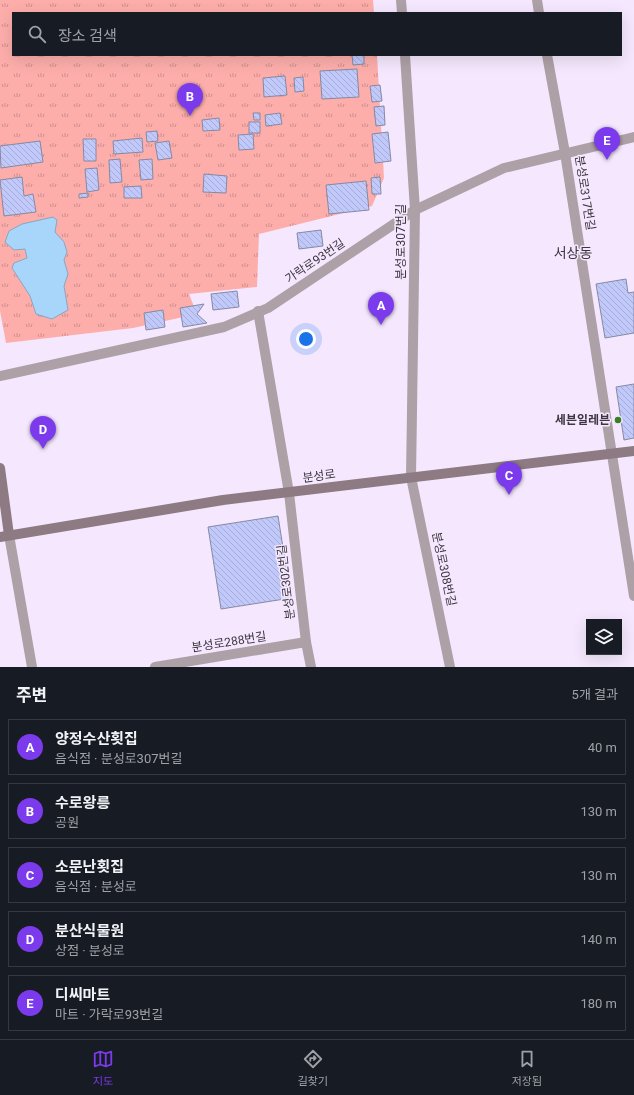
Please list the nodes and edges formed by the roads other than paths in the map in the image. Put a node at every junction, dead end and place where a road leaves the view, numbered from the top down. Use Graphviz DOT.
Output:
graph roads {
  1 [pos="401,0"];
  2 [pos="537,0"];
  3 [pos="402,12"];
  4 [pos="539,12"];
  5 [pos="405,56"];
  6 [pos="547,56"];
  7 [pos="634,137"];
  8 [pos="565,153"];
  9 [pos="415,210"];
  10 [pos="258,311"];
  11 [pos="0,376"];
  12 [pos="634,451"];
  13 [pos="613,454"];
  14 [pos="0,468"];
  15 [pos="411,477"];
  16 [pos="289,493"];
  17 [pos="5,536"];
  18 [pos="634,596"];
  19 [pos="306,642"];
  20 [pos="32,667"];
  21 [pos="155,667"];
  22 [pos="311,667"];
  23 [pos="450,667"];
  1 -- 3 [label="street"];
  2 -- 4 [label="street"];
  5 -- 9 [label="street, 분성로307번길"];
  6 -- 8 [label="street, 분성로317번길"];
  7 -- 8 [label="street, 가락로93번길"];
  8 -- 9 [label="street, 가락로93번길"];
  8 -- 13 [label="street, 분성로317번길"];
  9 -- 10 [label="street, 가락로93번길"];
  9 -- 15 [label="street, 분성로307번길"];
  10 -- 11 [label="street, 가락로93번길"];
  10 -- 16 [label="street, 분성로302번길"];
  12 -- 13 [label="main road, 분성로"];
  13 -- 15 [label="main road, 분성로"];
  13 -- 18 [label="street, 분성로317번길"];
  14 -- 17 [label="main road"];
  15 -- 16 [label="main road, 분성로"];
  15 -- 23 [label="street, 분성로308번길"];
  16 -- 17 [label="main road, 분성로"];
  16 -- 19 [label="street, 분성로302번길"];
  17 -- 20 [label="street"];
  19 -- 21 [label="street, 분성로288번길"];
  19 -- 22 [label="street, 분성로302번길"];
}
